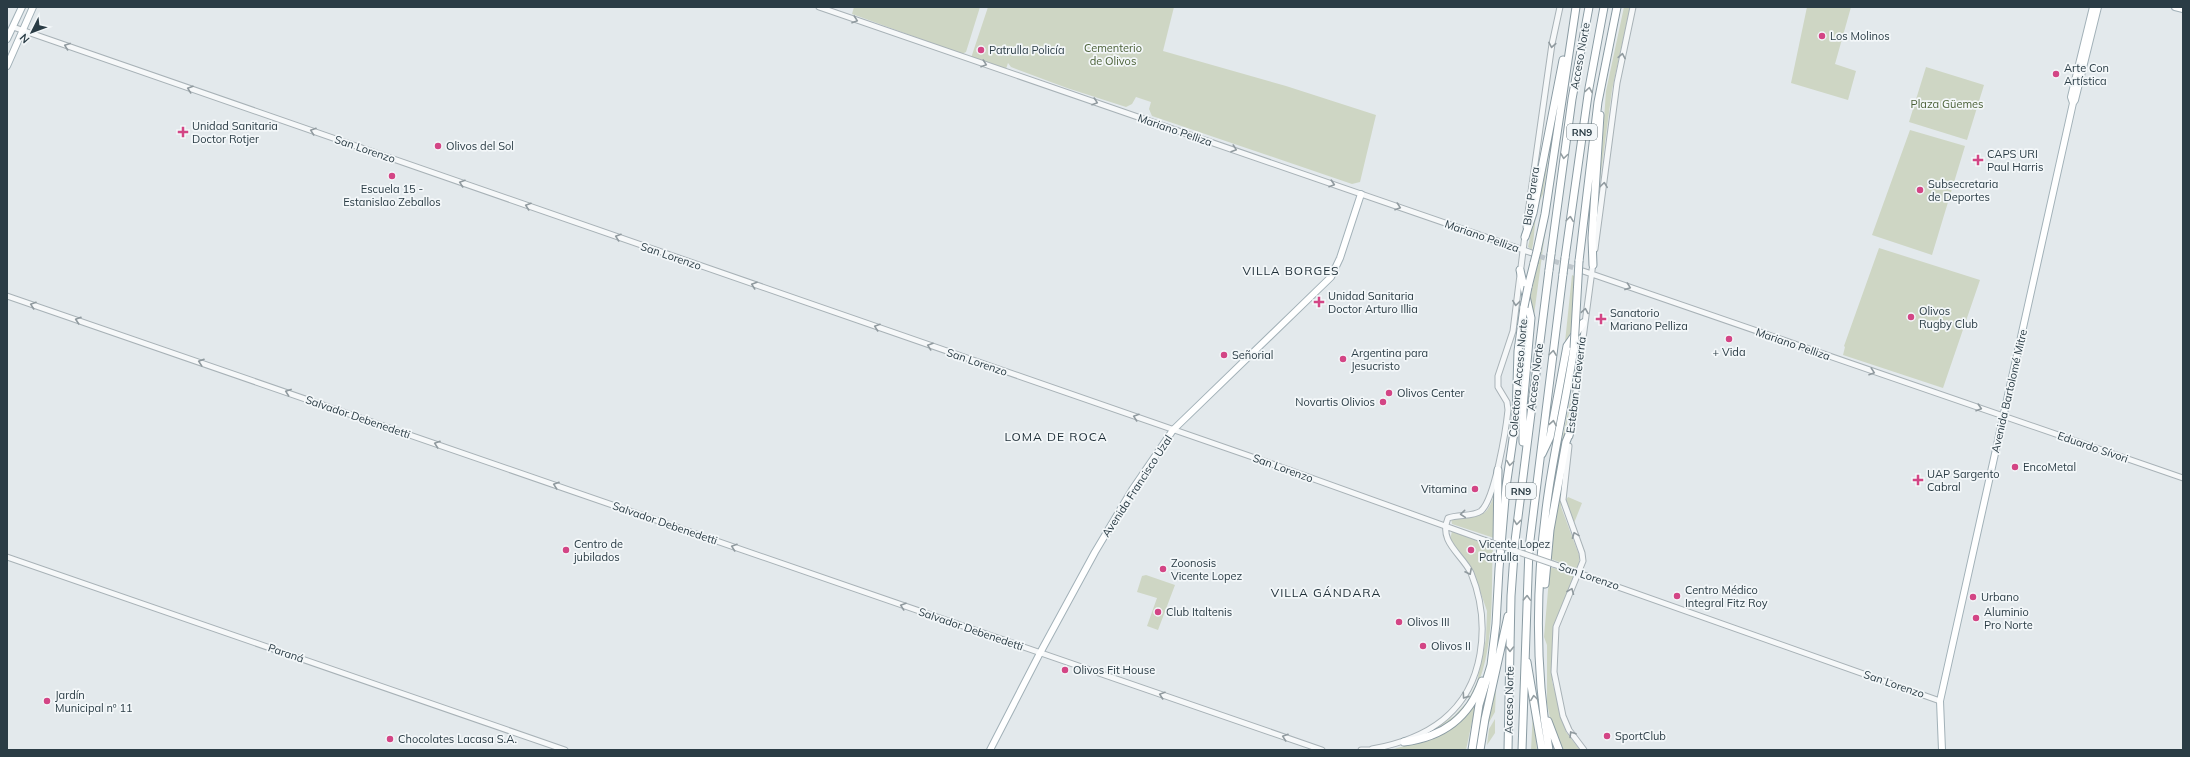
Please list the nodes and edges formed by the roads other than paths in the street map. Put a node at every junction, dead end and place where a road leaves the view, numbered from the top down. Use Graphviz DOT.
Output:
graph roads {
  1 [pos="22,7"];
  2 [pos="33,7"];
  3 [pos="819,7"];
  4 [pos="1560,7"];
  5 [pos="1575,7"];
  6 [pos="1589,7"];
  7 [pos="1604,7"];
  8 [pos="1617,7"];
  9 [pos="1620,7"];
  10 [pos="1634,7"];
  11 [pos="2093,7"];
  12 [pos="2098,7"];
  13 [pos="2175,7"];
  14 [pos="2183,9"];
  15 [pos="1572,23"];
  16 [pos="13,27"];
  17 [pos="22,31"];
  18 [pos="1612,31"];
  19 [pos="7,39"];
  20 [pos="7,66"];
  21 [pos="1604,71"];
  22 [pos="2073,103"];
  23 [pos="1362,194"];
  24 [pos="1525,237"];
  25 [pos="1523,250"];
  26 [pos="1534,252"];
  27 [pos="1592,265"];
  28 [pos="1520,270"];
  29 [pos="1583,271"];
  30 [pos="1591,274"];
  31 [pos="7,296"];
  32 [pos="1584,323"];
  33 [pos="2004,416"];
  34 [pos="1173,430"];
  35 [pos="1570,432"];
  36 [pos="1539,459"];
  37 [pos="1498,470"];
  38 [pos="1523,473"];
  39 [pos="2183,478"];
  40 [pos="1446,525"];
  41 [pos="7,557"];
  42 [pos="1579,572"];
  43 [pos="1498,583"];
  44 [pos="1511,596"];
  45 [pos="1539,629"];
  46 [pos="1492,650"];
  47 [pos="1525,650"];
  48 [pos="1040,653"];
  49 [pos="1542,698"];
  50 [pos="1940,701"];
  51 [pos="1404,742"];
  52 [pos="1375,749"];
  53 [pos="565,750"];
  54 [pos="990,750"];
  55 [pos="1322,750"];
  56 [pos="1361,750"];
  57 [pos="1387,750"];
  58 [pos="1472,750"];
  59 [pos="1480,750"];
  60 [pos="1508,750"];
  61 [pos="1522,750"];
  62 [pos="1542,750"];
  63 [pos="1549,750"];
  64 [pos="1559,750"];
  65 [pos="1584,750"];
  66 [pos="1942,750"];
  1 -- 16 [label="main road"];
  2 -- 17 [label="main road"];
  3 -- 23 [label="street, Mariano Pelliza, one-way"];
  4 -- 24 [label="street, Blas Parera, one-way"];
  5 -- 15 [label="highway"];
  6 -- 38 [label="highway, Acceso Norte / RN9, one-way, bridge"];
  36 -- 7 [label="highway, Acceso Norte / RN9, one-way, bridge"];
  8 -- 18 [label="highway"];
  9 -- 18 [label="highway"];
  27 -- 10 [label="street, Esteban Echeverría, one-way"];
  11 -- 22 [label="main road, Avenida Bartolomé Mitre"];
  12 -- 22 [label="main road, Avenida Bartolomé Mitre"];
  13 -- 14 [label="main road"];
  15 -- 24 [label="highway"];
  15 -- 26 [label="highway, Colectora Acceso Norte"];
  16 -- 17 [label="street, San Lorenzo"];
  16 -- 19 [label="main road"];
  17 -- 20 [label="main road"];
  34 -- 17 [label="street, San Lorenzo, one-way"];
  18 -- 21 [label="highway"];
  21 -- 27 [label="highway"];
  21 -- 45 [label="highway, bridge"];
  22 -- 33 [label="main road, Avenida Bartolomé Mitre"];
  23 -- 25 [label="street, Mariano Pelliza, one-way"];
  23 -- 34 [label="main road, Avenida Francisco Uzal"];
  24 -- 25 [label="street, Blas Parera"];
  25 -- 26 [label="street, Mariano Pelliza"];
  25 -- 28 [label="street, Blas Parera"];
  26 -- 43 [label="highway, Colectora Acceso Norte, one-way, bridge"];
  27 -- 30 [label="street, Esteban Echeverría"];
  28 -- 37 [label="street, Blas Parera, one-way"];
  28 -- 38 [label="highway"];
  29 -- 30 [label="street, Mariano Pelliza"];
  32 -- 30 [label="street, Esteban Echeverría, one-way"];
  30 -- 33 [label="street, Mariano Pelliza, one-way"];
  48 -- 31 [label="street, Salvador Debenedetti, one-way"];
  32 -- 35 [label="street, Esteban Echeverría"];
  36 -- 32 [label="highway, one-way"];
  33 -- 39 [label="street, Eduardo Sívori"];
  33 -- 50 [label="main road, Avenida Bartolomé Mitre"];
  34 -- 40 [label="street, San Lorenzo"];
  34 -- 48 [label="main road, Avenida Francisco Uzal"];
  42 -- 35 [label="street, Esteban Echeverría, one-way"];
  35 -- 45 [label="highway"];
  47 -- 36 [label="highway, Acceso Norte / RN9, one-way"];
  37 -- 40 [label="street, Blas Parera, one-way"];
  37 -- 43 [label="highway"];
  38 -- 44 [label="highway, Acceso Norte / RN9, one-way"];
  40 -- 42 [label="street, San Lorenzo, bridge"];
  40 -- 51 [label="street, one-way"];
  41 -- 53 [label="street, Paraná"];
  42 -- 50 [label="street, San Lorenzo"];
  65 -- 42 [label="street, Esteban Echeverría, one-way"];
  43 -- 46 [label="highway, Colectora Acceso Norte"];
  44 -- 59 [label="highway"];
  44 -- 60 [label="highway, Acceso Norte / RN9, one-way"];
  45 -- 49 [label="highway"];
  46 -- 51 [label="highway"];
  46 -- 58 [label="highway, Colectora Acceso Norte"];
  47 -- 61 [label="highway, Acceso Norte / RN9"];
  62 -- 47 [label="highway, one-way"];
  48 -- 54 [label="main road, Avenida Francisco Uzal"];
  55 -- 48 [label="street, Salvador Debenedetti, one-way"];
  49 -- 63 [label="highway"];
  49 -- 64 [label="highway"];
  50 -- 66 [label="main road, Avenida Bartolomé Mitre"];
  51 -- 52 [label="street"];
  52 -- 56 [label="street"];
  52 -- 57 [label="street"];
}
